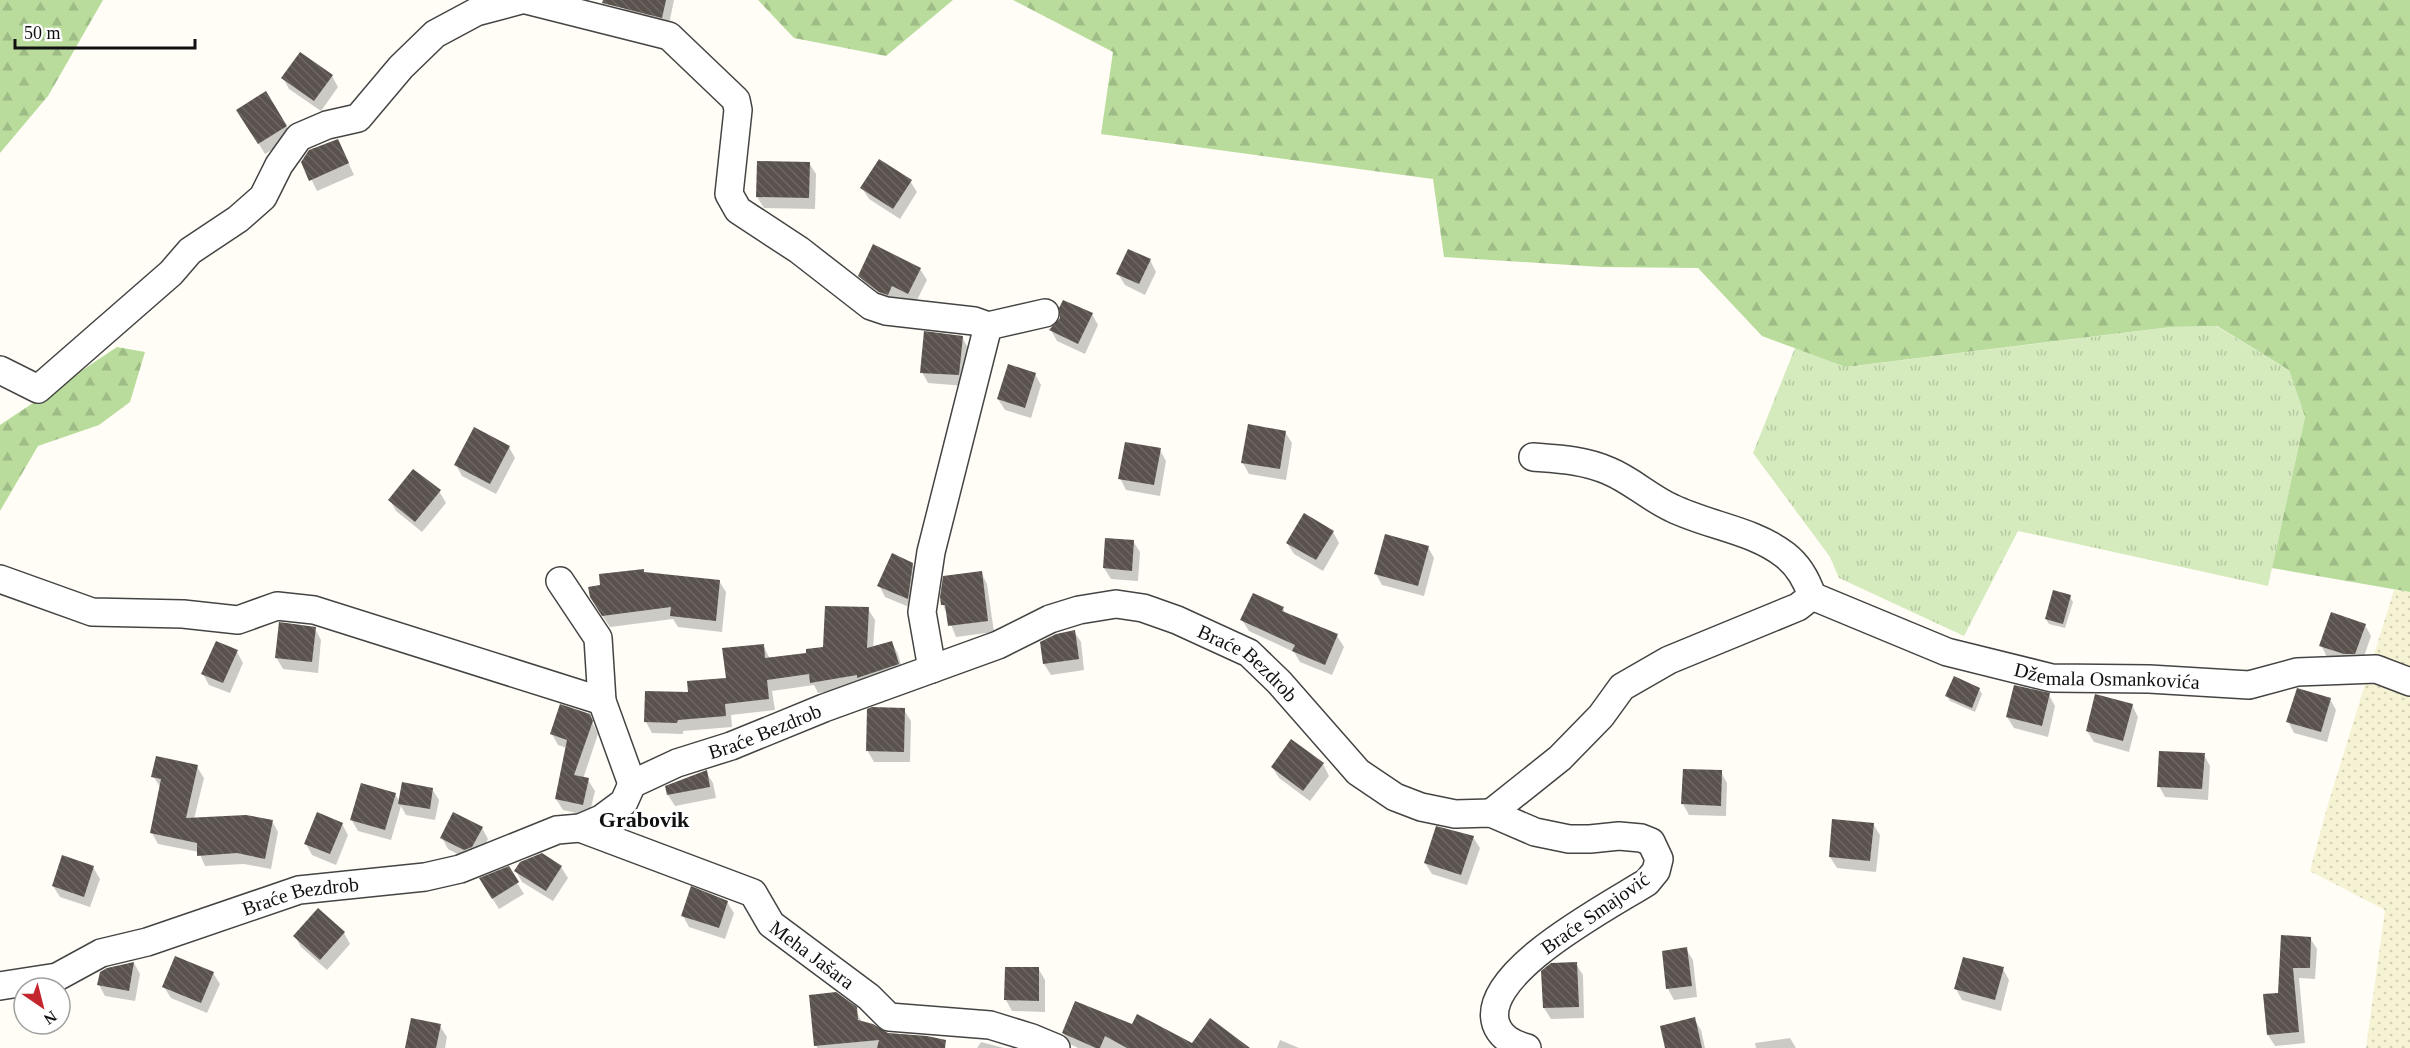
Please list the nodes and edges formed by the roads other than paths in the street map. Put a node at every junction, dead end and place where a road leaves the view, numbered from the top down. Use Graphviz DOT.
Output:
graph roads {
  1 [pos="521,0"];
  2 [pos="526,0"];
  3 [pos="1045,313"];
  4 [pos="988,326"];
  5 [pos="0,370"];
  6 [pos="1533,458"];
  7 [pos="0,579"];
  8 [pos="560,581"];
  9 [pos="1812,596"];
  10 [pos="932,669"];
  11 [pos="2410,682"];
  12 [pos="602,701"];
  13 [pos="632,784"];
  14 [pos="1491,813"];
  15 [pos="580,828"];
  16 [pos="0,986"];
  17 [pos="1056,1048"];
  18 [pos="1527,1048"];
  1 -- 5 [label="street"];
  2 -- 4 [label="street"];
  3 -- 4 [label="street"];
  4 -- 10 [label="street"];
  6 -- 9 [label="street"];
  7 -- 12 [label="street"];
  8 -- 12 [label="street"];
  9 -- 11 [label="street, Džemala Osmankovića"];
  9 -- 14 [label="street"];
  10 -- 13 [label="street, Braće Bezdrob"];
  10 -- 14 [label="street, Braće Bezdrob"];
  12 -- 13 [label="street"];
  13 -- 15 [label="street, Braće Bezdrob"];
  14 -- 18 [label="street, Braće Smajović"];
  15 -- 16 [label="street, Braće Bezdrob"];
  15 -- 17 [label="street, Meha Jašara"];
}
